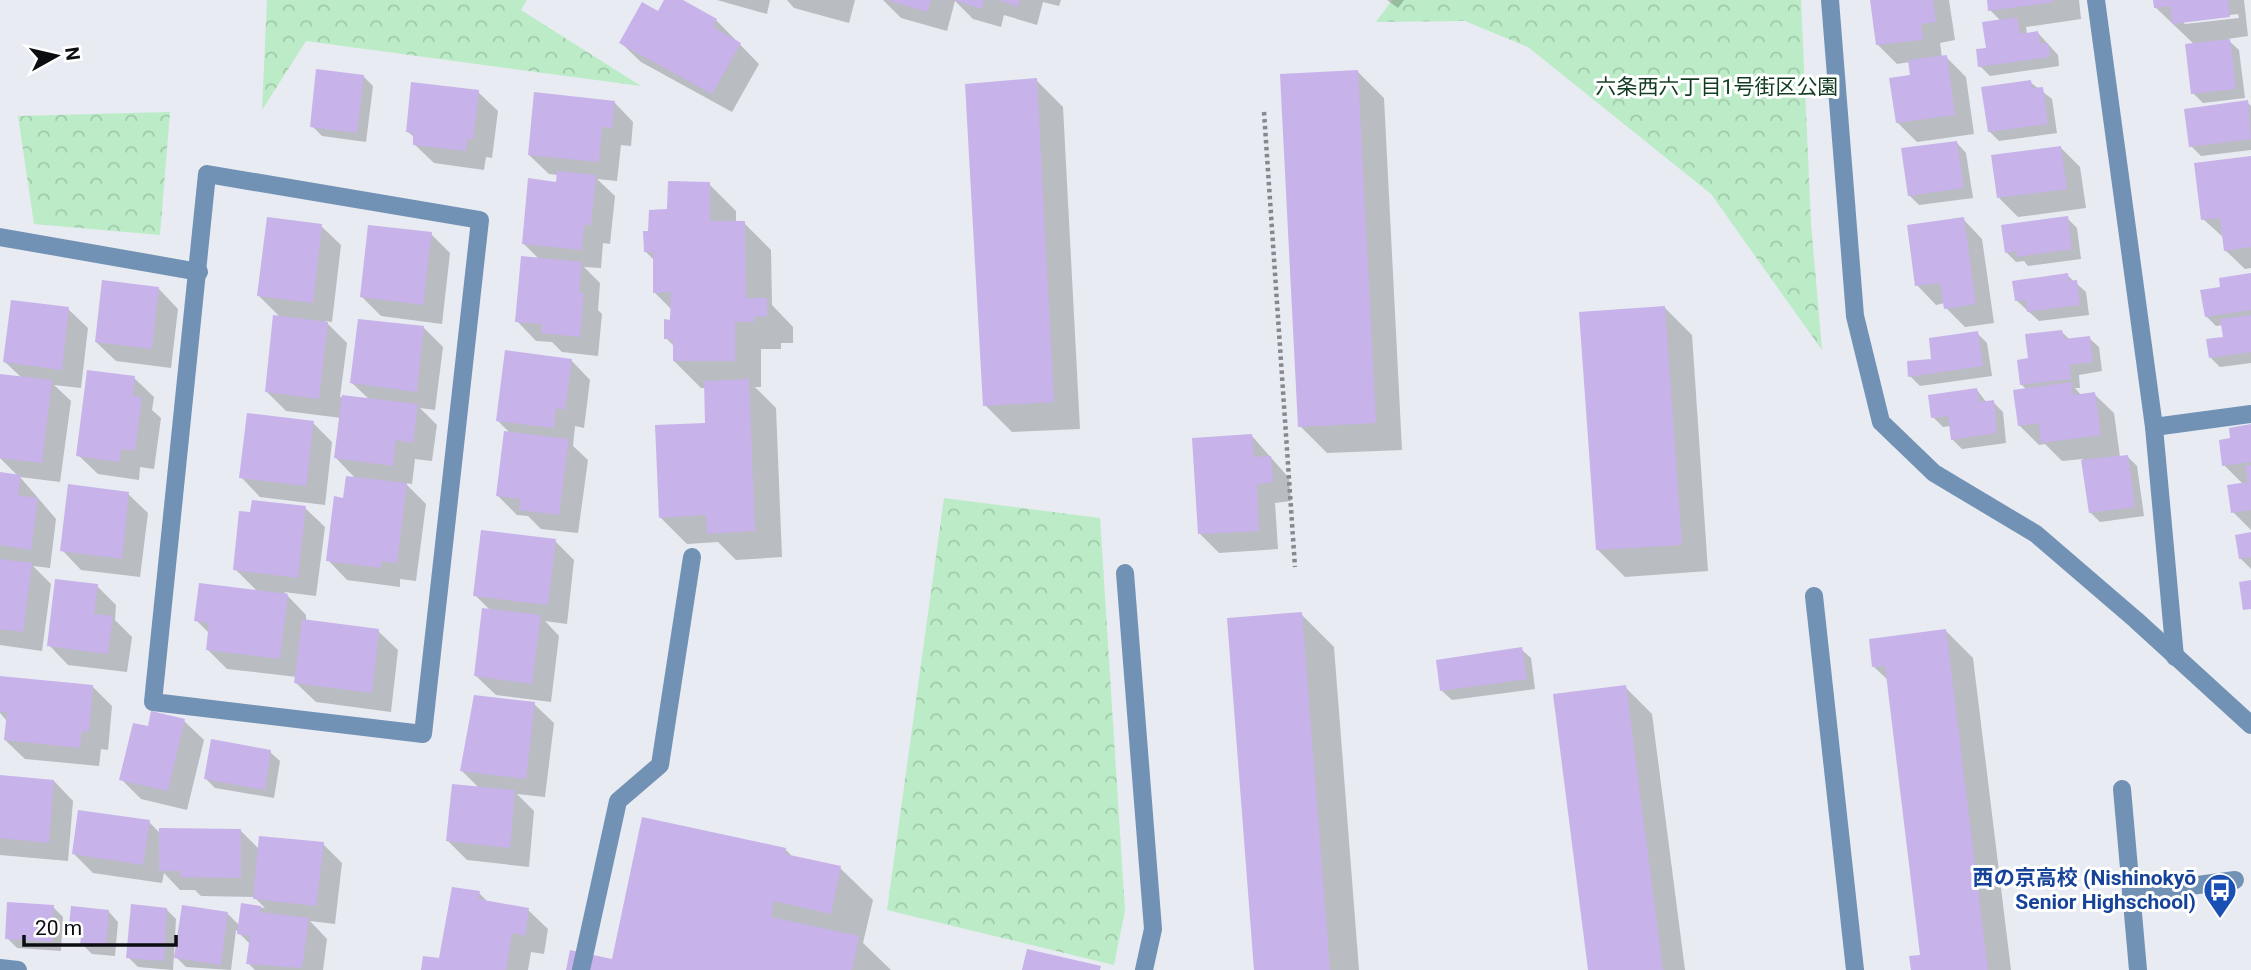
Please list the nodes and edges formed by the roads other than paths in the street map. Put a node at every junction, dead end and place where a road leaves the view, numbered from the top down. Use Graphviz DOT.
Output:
graph roads {
  1 [pos="1830,0"];
  2 [pos="2096,0"];
  3 [pos="0,237"];
  4 [pos="199,272"];
  5 [pos="2251,414"];
  6 [pos="2154,427"];
  7 [pos="692,557"];
  8 [pos="1125,573"];
  9 [pos="1814,596"];
  10 [pos="2175,657"];
  11 [pos="2251,725"];
  12 [pos="2122,789"];
  13 [pos="2235,880"];
  14 [pos="2131,894"];
  15 [pos="0,968"];
  16 [pos="18,970"];
  17 [pos="581,970"];
  18 [pos="1144,970"];
  19 [pos="1855,970"];
  20 [pos="2138,970"];
  1 -- 10 [label="street"];
  2 -- 6 [label="street"];
  3 -- 4 [label="street"];
  4 -- 4 [label="street"];
  5 -- 6 [label="street"];
  6 -- 10 [label="street"];
  7 -- 17 [label="street"];
  8 -- 18 [label="street"];
  9 -- 19 [label="street"];
  10 -- 11 [label="street"];
  12 -- 14 [label="street"];
  13 -- 14 [label="street"];
  14 -- 20 [label="street"];
  15 -- 16 [label="street"];
}
